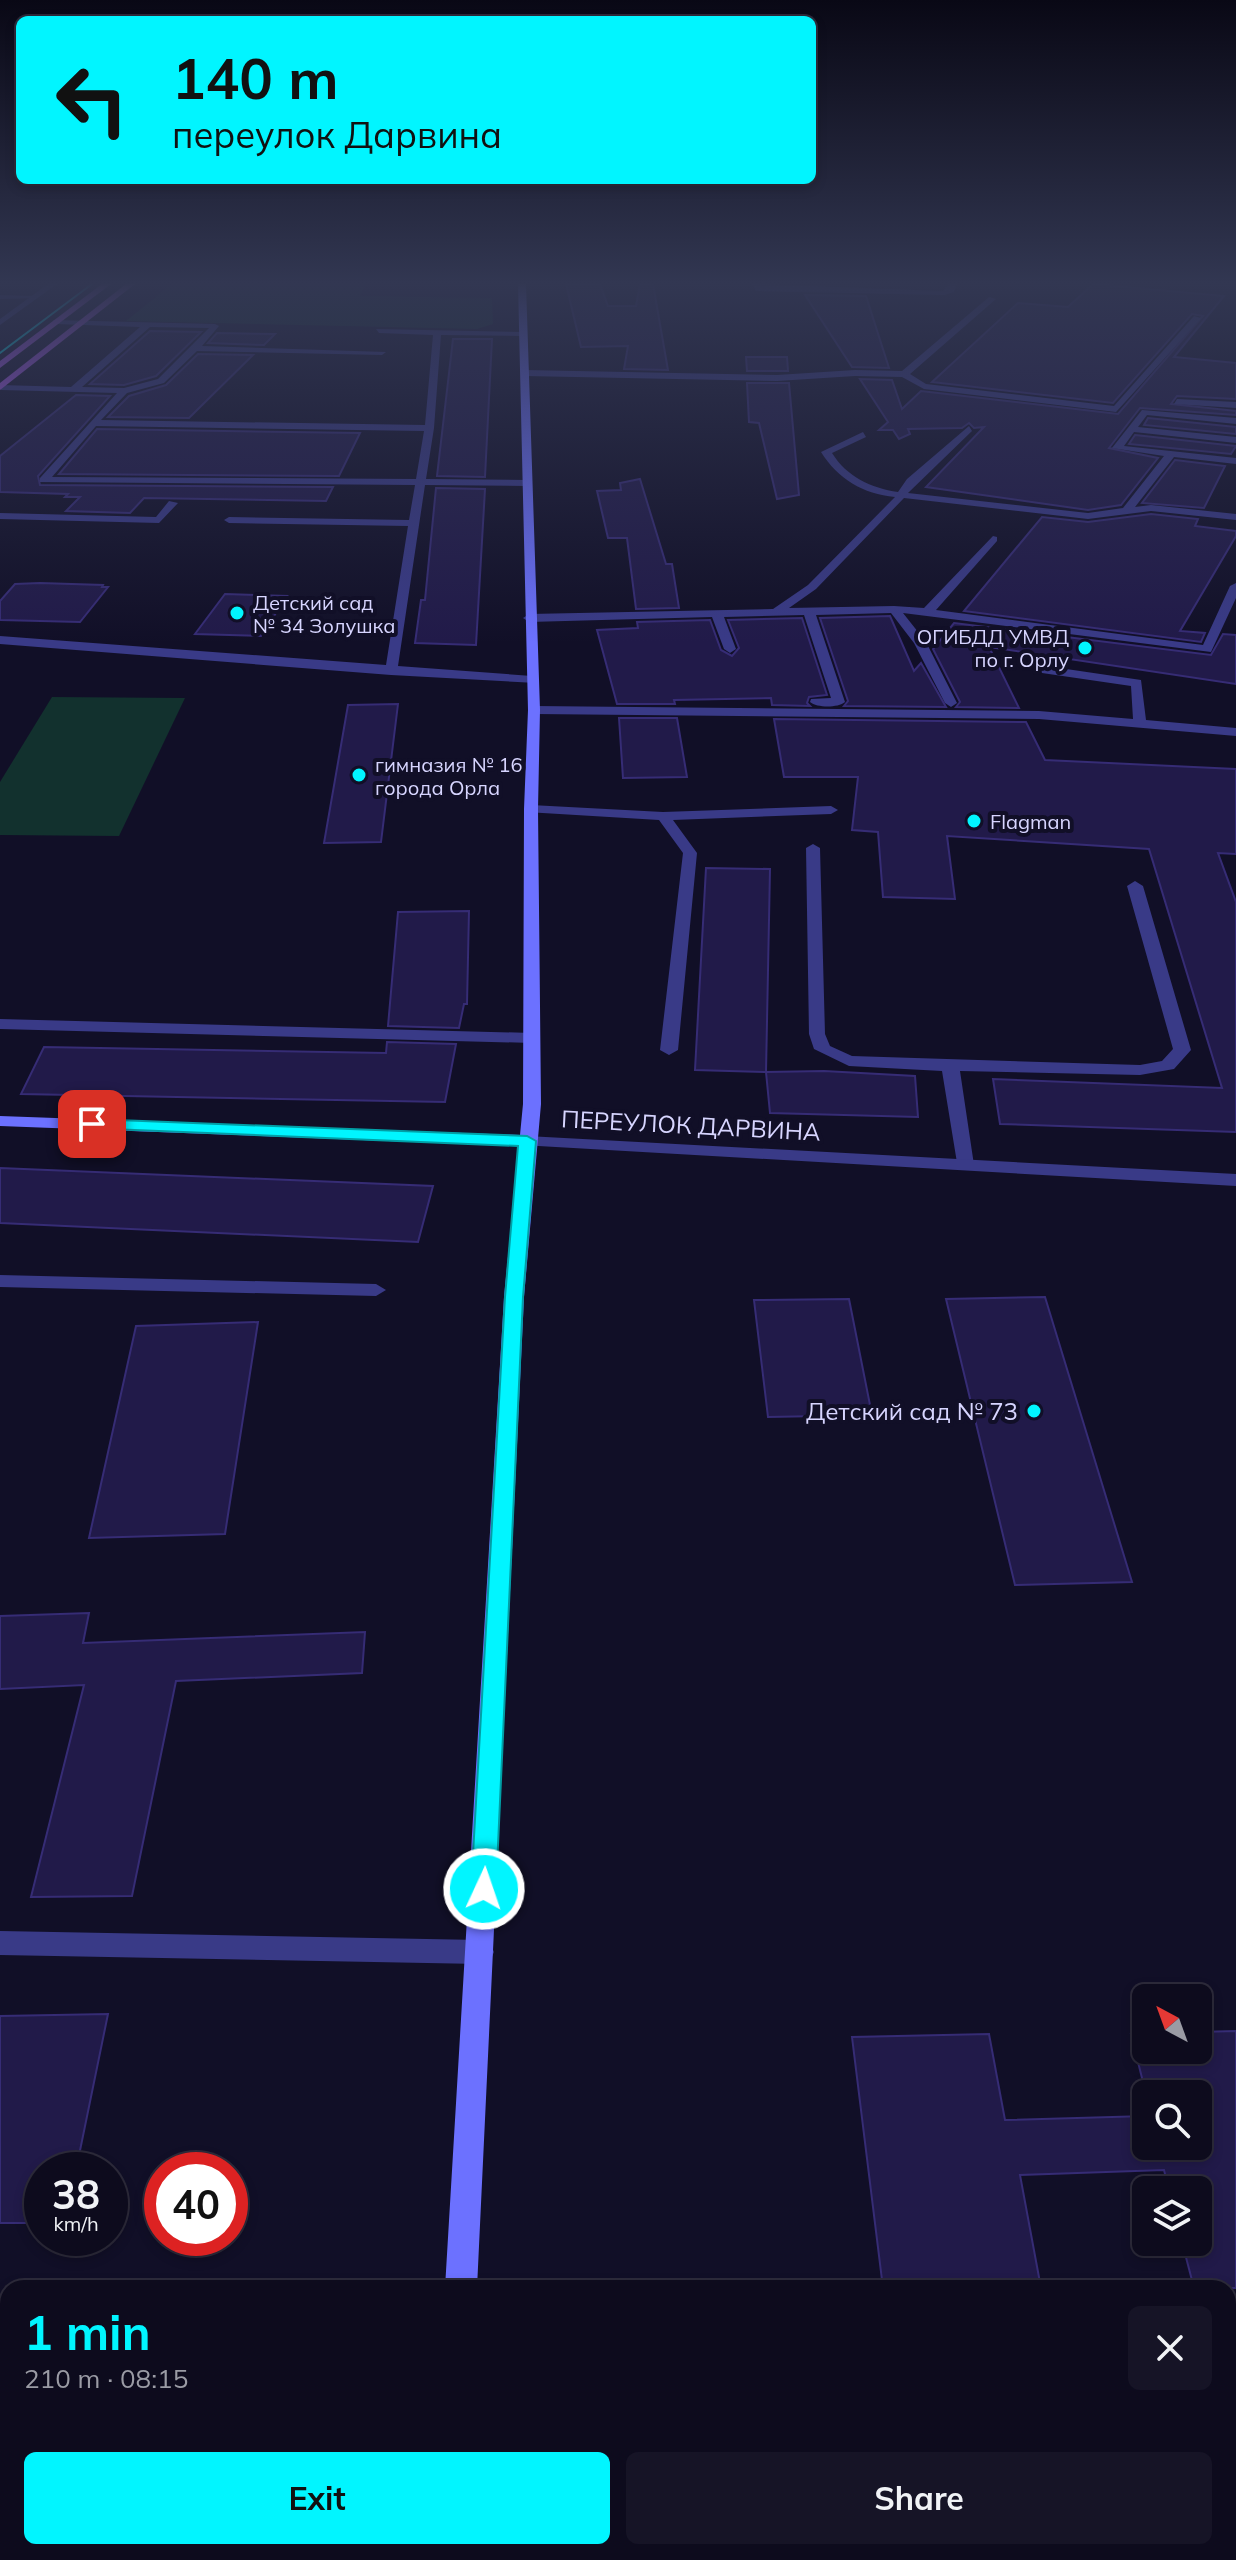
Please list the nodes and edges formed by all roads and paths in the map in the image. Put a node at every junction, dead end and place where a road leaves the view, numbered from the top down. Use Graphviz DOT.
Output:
graph roads {
  1 [pos="112,403"];
  2 [pos="431,403"];
  3 [pos="526,403"];
  4 [pos="1070,403"];
  5 [pos="1121,403"];
  6 [pos="1204,403"];
  7 [pos="1236,405"];
  8 [pos="1236,421"];
  9 [pos="93,423"];
  10 [pos="429,428"];
  11 [pos="969,429"];
  12 [pos="1131,429"];
  13 [pos="863,435"];
  14 [pos="1236,440"];
  15 [pos="1171,454"];
  16 [pos="1236,461"];
  17 [pos="420,483"];
  18 [pos="527,483"];
  19 [pos="902,495"];
  20 [pos="173,503"];
  21 [pos="1128,509"];
  22 [pos="0,516"];
  23 [pos="1236,517"];
  24 [pos="229,520"];
  25 [pos="414,523"];
  26 [pos="993,539"];
  27 [pos="1236,586"];
  28 [pos="894,609"];
  29 [pos="809,611"];
  30 [pos="776,612"];
  31 [pos="927,612"];
  32 [pos="717,614"];
  33 [pos="529,618"];
  34 [pos="0,640"];
  35 [pos="730,649"];
  36 [pos="1046,670"];
  37 [pos="391,671"];
  38 [pos="532,680"];
  39 [pos="648,702"];
  40 [pos="951,703"];
  41 [pos="534,710"];
  42 [pos="1140,723"];
  43 [pos="1236,732"];
  44 [pos="531,809"];
  45 [pos="831,810"];
  46 [pos="663,816"];
  47 [pos="813,848"];
  48 [pos="1135,886"];
  49 [pos="0,1024"];
  50 [pos="532,1038"];
  51 [pos="669,1050"];
  52 [pos="950,1066"];
  53 [pos="0,1121"];
  54 [pos="527,1141"];
  55 [pos="965,1165"];
  56 [pos="1236,1180"];
  57 [pos="0,1281"];
  58 [pos="376,1290"];
  59 [pos="0,1943"];
  60 [pos="480,1952"];
  61 [pos="461,2280"];
  1 -- 9 [label="street"];
  2 -- 10 [label="street"];
  3 -- 18 [label="street"];
  4 -- 5 [label="street"];
  6 -- 7 [label="street"];
  8 -- 12 [label="street"];
  9 -- 10 [label="street"];
  9 -- 17 [label="street"];
  10 -- 17 [label="street"];
  11 -- 19 [label="street"];
  12 -- 14 [label="street"];
  12 -- 15 [label="street"];
  13 -- 19 [label="street"];
  15 -- 16 [label="street"];
  15 -- 21 [label="street"];
  17 -- 18 [label="street"];
  17 -- 25 [label="street"];
  18 -- 33 [label="street"];
  19 -- 21 [label="street"];
  19 -- 30 [label="street"];
  20 -- 22 [label="street"];
  21 -- 23 [label="street"];
  24 -- 25 [label="street"];
  25 -- 37 [label="street"];
  26 -- 31 [label="street"];
  27 -- 31 [label="street"];
  28 -- 29 [label="street"];
  28 -- 31 [label="street"];
  28 -- 40 [label="street"];
  29 -- 30 [label="street"];
  29 -- 39 [label="street"];
  30 -- 32 [label="street"];
  32 -- 33 [label="street"];
  32 -- 35 [label="street"];
  33 -- 38 [label="street"];
  34 -- 37 [label="street"];
  36 -- 42 [label="street"];
  37 -- 38 [label="street"];
  38 -- 41 [label="street"];
  41 -- 42 [label="street"];
  41 -- 44 [label="street"];
  42 -- 43 [label="street"];
  44 -- 46 [label="street"];
  44 -- 50 [label="street"];
  45 -- 46 [label="street"];
  46 -- 51 [label="street"];
  47 -- 52 [label="street"];
  48 -- 52 [label="street"];
  49 -- 50 [label="street"];
  50 -- 54 [label="street"];
  52 -- 55 [label="street"];
  53 -- 54 [label="street, ПЕРЕУЛОК ДАРВИНА"];
  54 -- 55 [label="street, ПЕРЕУЛОК ДАРВИНА"];
  54 -- 60 [label="street"];
  55 -- 56 [label="street, ПЕРЕУЛОК ДАРВИНА"];
  57 -- 58 [label="street"];
  59 -- 60 [label="street"];
  60 -- 61 [label="street"];
}
